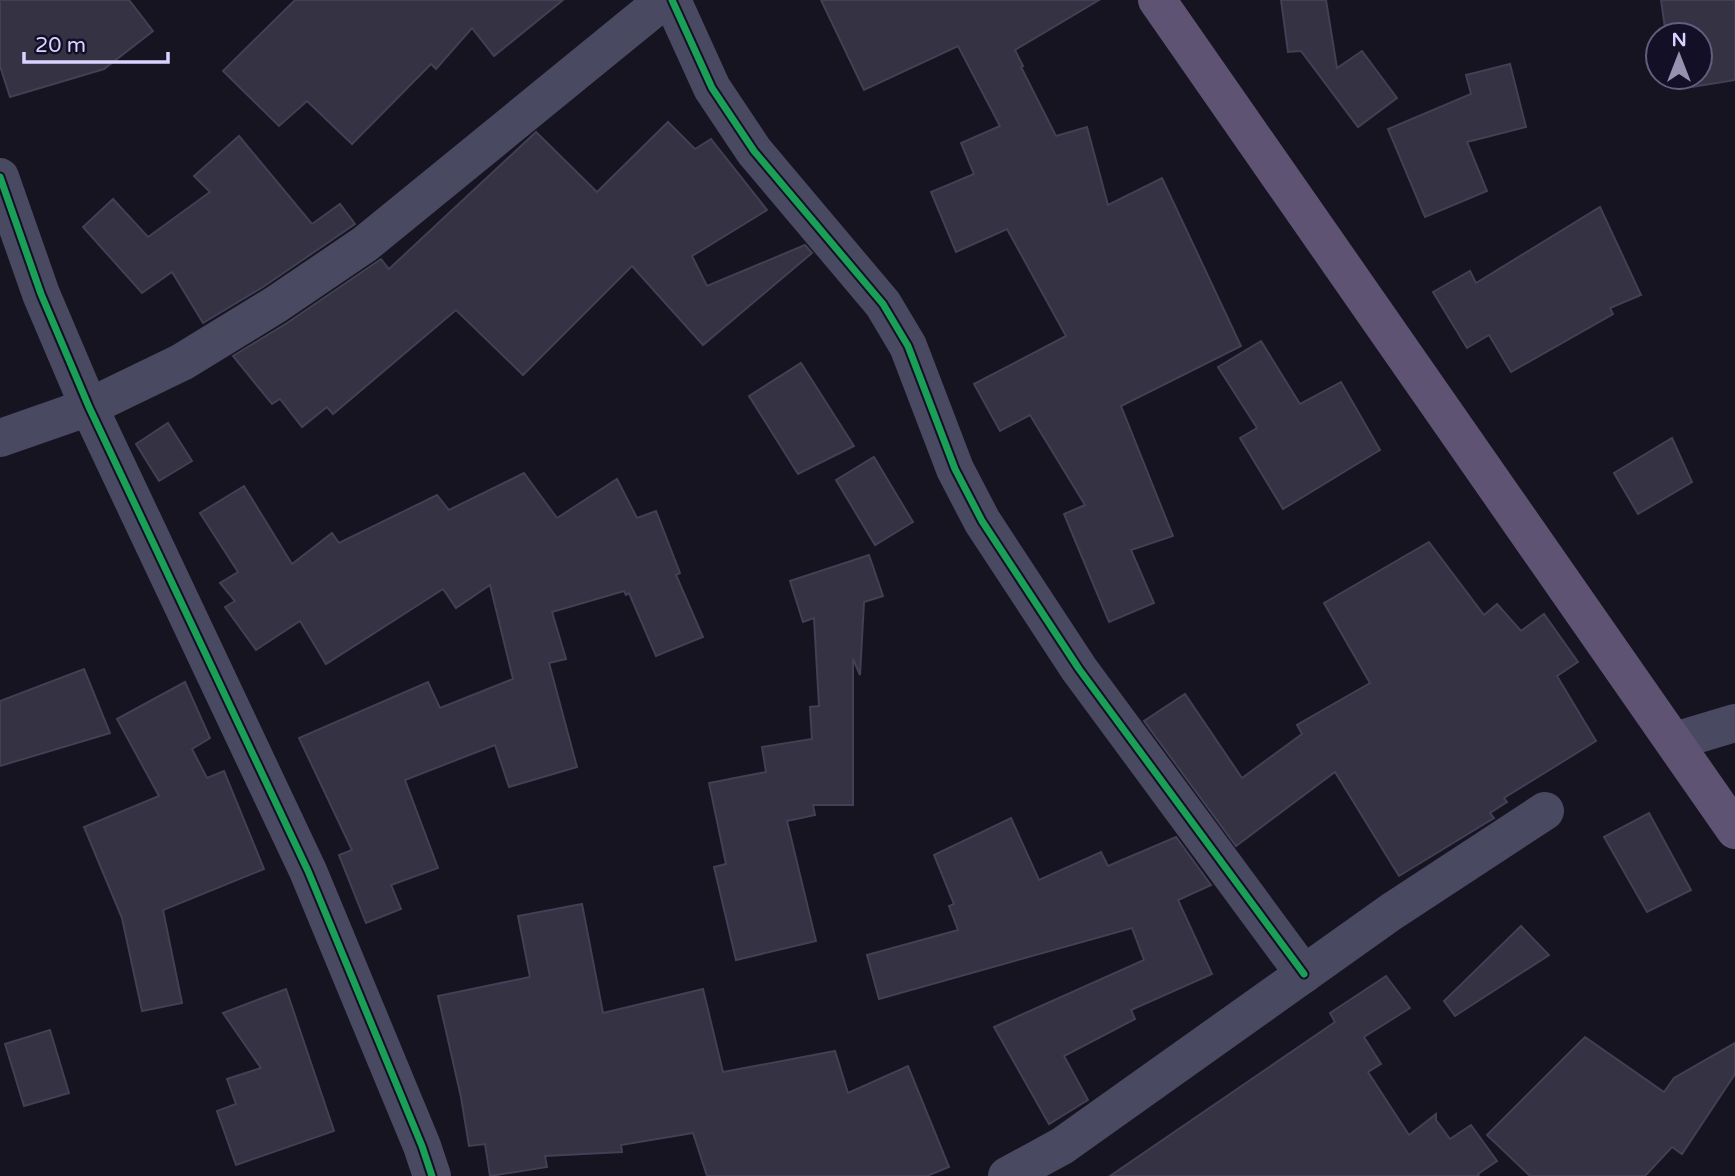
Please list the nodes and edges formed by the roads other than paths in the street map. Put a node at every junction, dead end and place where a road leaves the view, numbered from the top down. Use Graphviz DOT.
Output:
graph roads {
  1 [pos="664,0"];
  2 [pos="672,0"];
  3 [pos="1157,0"];
  4 [pos="0,177"];
  5 [pos="89,407"];
  6 [pos="0,438"];
  7 [pos="1735,723"];
  8 [pos="1675,741"];
  9 [pos="1545,811"];
  10 [pos="1735,831"];
  11 [pos="1304,974"];
  12 [pos="432,1176"];
  13 [pos="1007,1176"];
  1 -- 5 [label="street"];
  2 -- 11 [label="street"];
  3 -- 8 [label="main road"];
  4 -- 5 [label="street"];
  5 -- 6 [label="street"];
  5 -- 12 [label="street"];
  7 -- 8 [label="street"];
  8 -- 10 [label="main road"];
  9 -- 11 [label="street"];
  11 -- 13 [label="street"];
}
